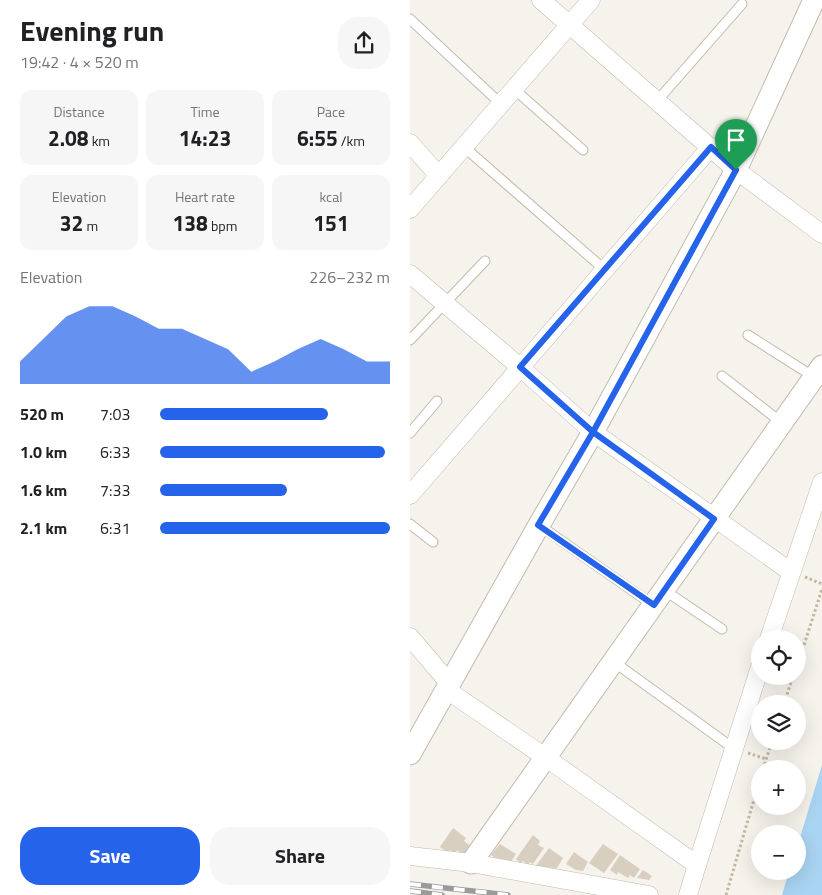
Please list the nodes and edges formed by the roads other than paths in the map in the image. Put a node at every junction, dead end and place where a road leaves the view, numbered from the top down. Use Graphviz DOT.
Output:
graph roads {
  1 [pos="541,0"];
  2 [pos="591,0"];
  3 [pos="814,0"];
  4 [pos="742,4"];
  5 [pos="410,19"];
  6 [pos="569,25"];
  7 [pos="514,89"];
  8 [pos="657,101"];
  9 [pos="501,104"];
  10 [pos="410,144"];
  11 [pos="464,147"];
  12 [pos="711,147"];
  13 [pos="583,150"];
  14 [pos="736,170"];
  15 [pos="439,176"];
  16 [pos="410,209"];
  17 [pos="822,234"];
  18 [pos="485,261"];
  19 [pos="605,270"];
  20 [pos="410,274"];
  21 [pos="444,303"];
  22 [pos="748,335"];
  23 [pos="410,340"];
  24 [pos="520,367"];
  25 [pos="818,371"];
  26 [pos="722,376"];
  27 [pos="438,401"];
  28 [pos="782,423"];
  29 [pos="593,432"];
  30 [pos="410,433"];
  31 [pos="822,482"];
  32 [pos="410,495"];
  33 [pos="714,519"];
  34 [pos="410,524"];
  35 [pos="538,525"];
  36 [pos="433,542"];
  37 [pos="795,573"];
  38 [pos="659,598"];
  39 [pos="722,629"];
  40 [pos="773,630"];
  41 [pos="410,637"];
  42 [pos="614,662"];
  43 [pos="755,685"];
  44 [pos="448,687"];
  45 [pos="738,750"];
  46 [pos="410,754"];
  47 [pos="545,757"];
  48 [pos="410,856"];
  49 [pos="470,863"];
  50 [pos="697,865"];
  51 [pos="649,895"];
  52 [pos="688,895"];
  1 -- 6 [label="street"];
  2 -- 6 [label="street"];
  3 -- 14 [label="street"];
  4 -- 8 [label="lane"];
  5 -- 9 [label="lane"];
  6 -- 7 [label="street"];
  6 -- 8 [label="street"];
  7 -- 9 [label="street"];
  7 -- 13 [label="lane"];
  8 -- 12 [label="street"];
  9 -- 11 [label="street"];
  10 -- 15 [label="street"];
  11 -- 15 [label="street"];
  11 -- 19 [label="lane"];
  12 -- 14 [label="street"];
  12 -- 19 [label="street"];
  14 -- 17 [label="street"];
  14 -- 29 [label="street"];
  15 -- 16 [label="street"];
  18 -- 21 [label="lane"];
  19 -- 24 [label="street"];
  20 -- 21 [label="street"];
  21 -- 23 [label="lane"];
  21 -- 24 [label="street"];
  22 -- 25 [label="lane"];
  24 -- 29 [label="street"];
  24 -- 32 [label="street"];
  25 -- 28 [label="street"];
  26 -- 28 [label="lane"];
  27 -- 30 [label="lane"];
  28 -- 33 [label="street"];
  29 -- 33 [label="street"];
  29 -- 35 [label="street"];
  31 -- 37 [label="street"];
  33 -- 37 [label="street"];
  33 -- 38 [label="street"];
  34 -- 36 [label="lane"];
  35 -- 38 [label="lane"];
  35 -- 44 [label="street"];
  37 -- 40 [label="street"];
  38 -- 39 [label="lane"];
  38 -- 42 [label="street"];
  41 -- 44 [label="street"];
  42 -- 45 [label="lane"];
  42 -- 47 [label="street"];
  43 -- 45 [label="street"];
  44 -- 46 [label="street"];
  44 -- 47 [label="street"];
  45 -- 50 [label="street"];
  47 -- 49 [label="street"];
  47 -- 50 [label="street"];
  48 -- 49 [label="street"];
  49 -- 51 [label="street"];
  50 -- 52 [label="street"];
}
